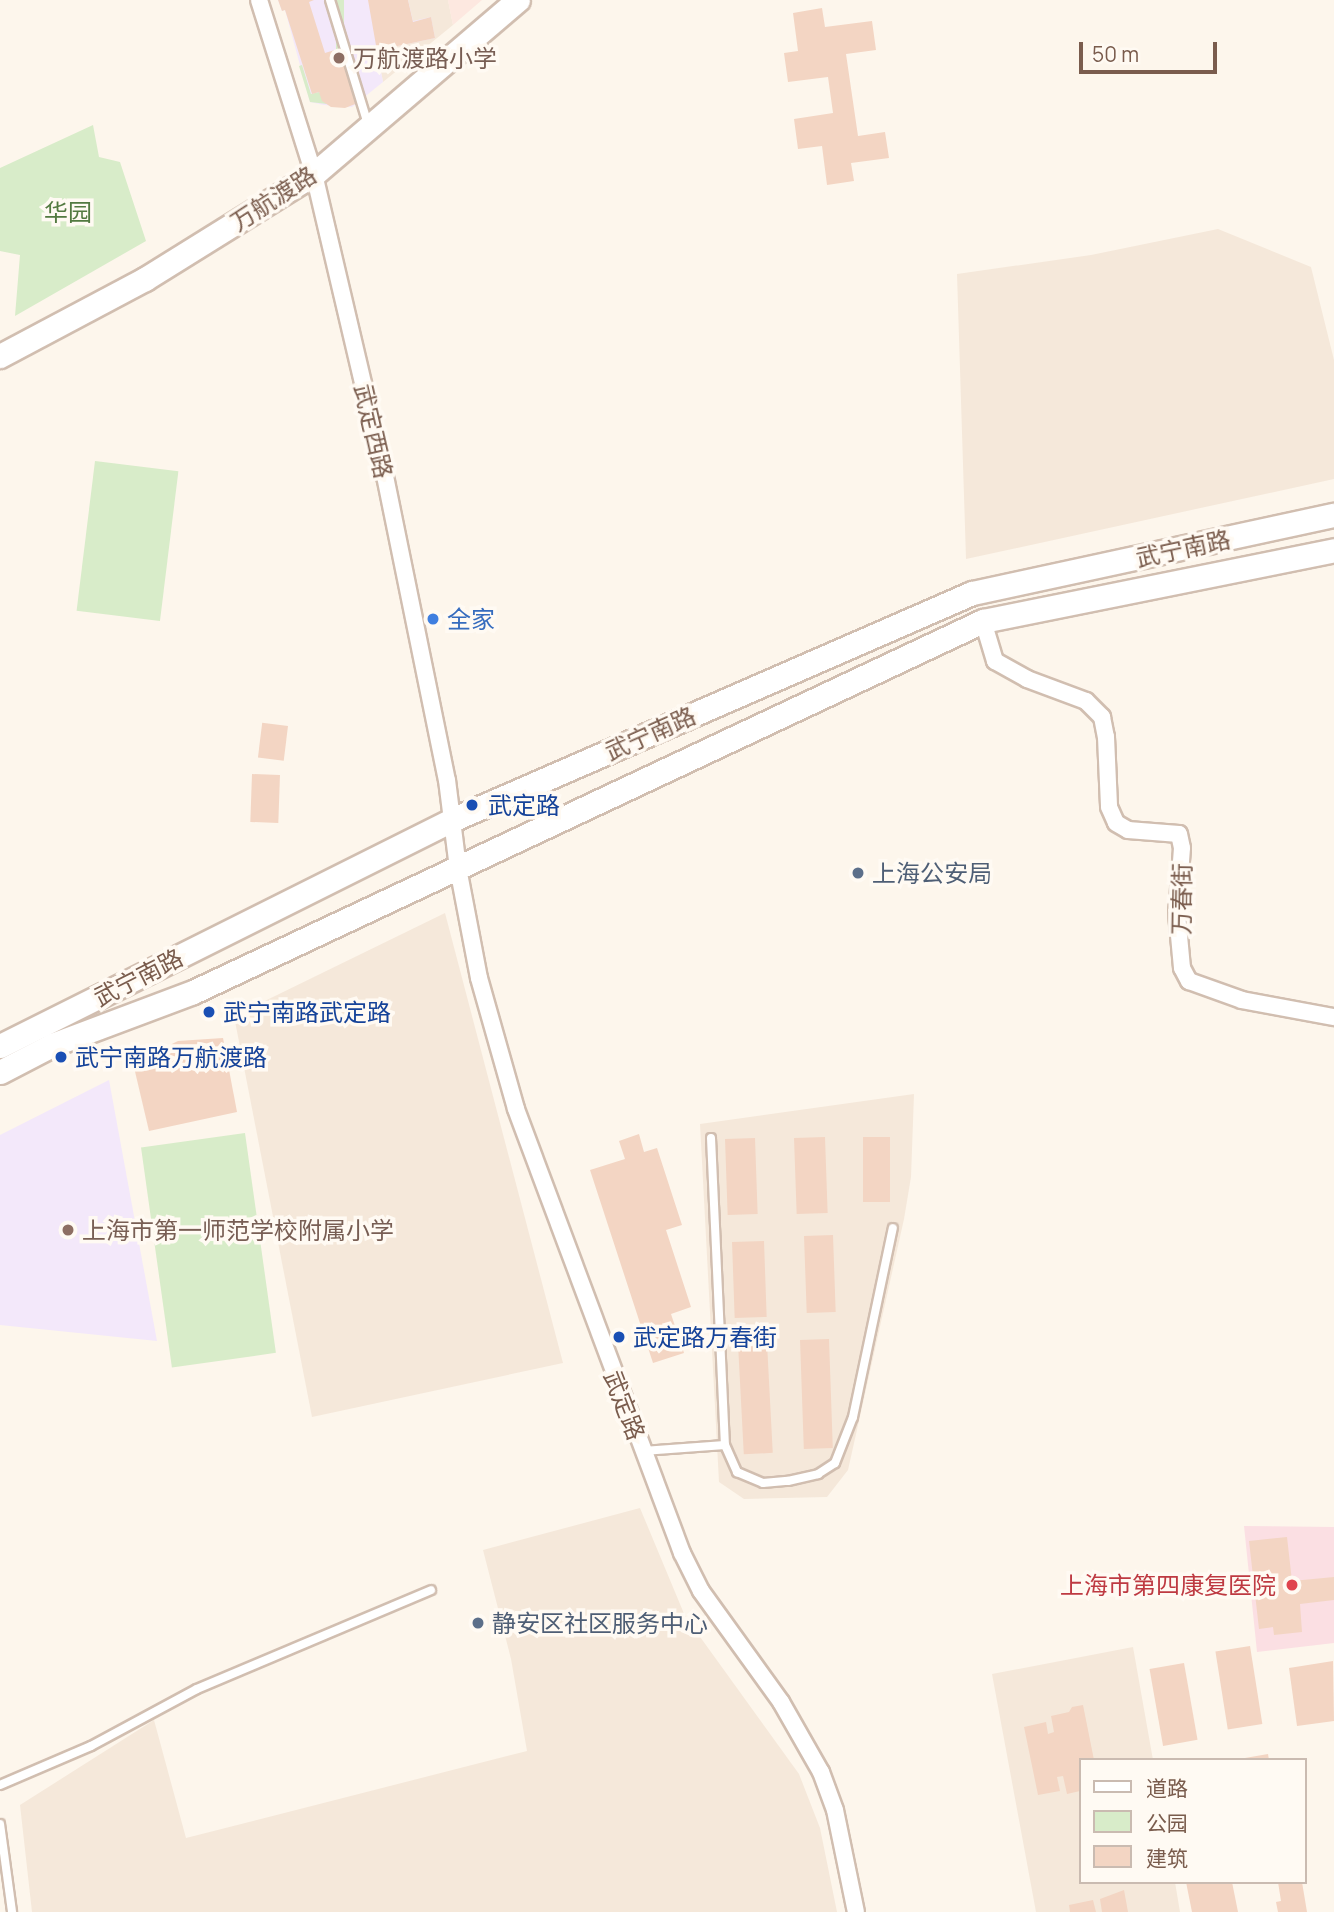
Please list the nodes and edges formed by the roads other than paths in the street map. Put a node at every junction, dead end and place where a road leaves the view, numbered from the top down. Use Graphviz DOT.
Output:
graph roads {
  1 [pos="260,0"];
  2 [pos="330,0"];
  3 [pos="515,1"];
  4 [pos="369,127"];
  5 [pos="314,174"];
  6 [pos="0,356"];
  7 [pos="1334,515"];
  8 [pos="1334,550"];
  9 [pos="983,621"];
  10 [pos="454,818"];
  11 [pos="458,868"];
  12 [pos="1334,1017"];
  13 [pos="7,1038"];
  14 [pos="0,1072"];
  15 [pos="711,1138"];
  16 [pos="893,1227"];
  17 [pos="725,1445"];
  18 [pos="643,1451"];
  19 [pos="431,1590"];
  20 [pos="0,1785"];
  21 [pos="0,1824"];
  22 [pos="12,1912"];
  23 [pos="856,1912"];
  1 -- 5 [label="street, 武定西路"];
  2 -- 4 [label="lane"];
  3 -- 4 [label="main road, 万航渡路"];
  4 -- 5 [label="main road, 万航渡路"];
  5 -- 6 [label="main road, 万航渡路"];
  5 -- 10 [label="street, 武定西路"];
  7 -- 10 [label="main road, 武宁南路"];
  8 -- 9 [label="main road, 武宁南路"];
  9 -- 11 [label="main road, 武宁南路"];
  9 -- 12 [label="street, 万春街"];
  10 -- 11 [label="street, 武定西路"];
  10 -- 13 [label="main road, 武宁南路"];
  11 -- 14 [label="main road, 武宁南路"];
  11 -- 18 [label="street, 武定路"];
  15 -- 17 [label="lane"];
  16 -- 17 [label="lane"];
  17 -- 18 [label="lane"];
  18 -- 23 [label="street, 武定路"];
  19 -- 20 [label="lane"];
  21 -- 22 [label="lane"];
}
